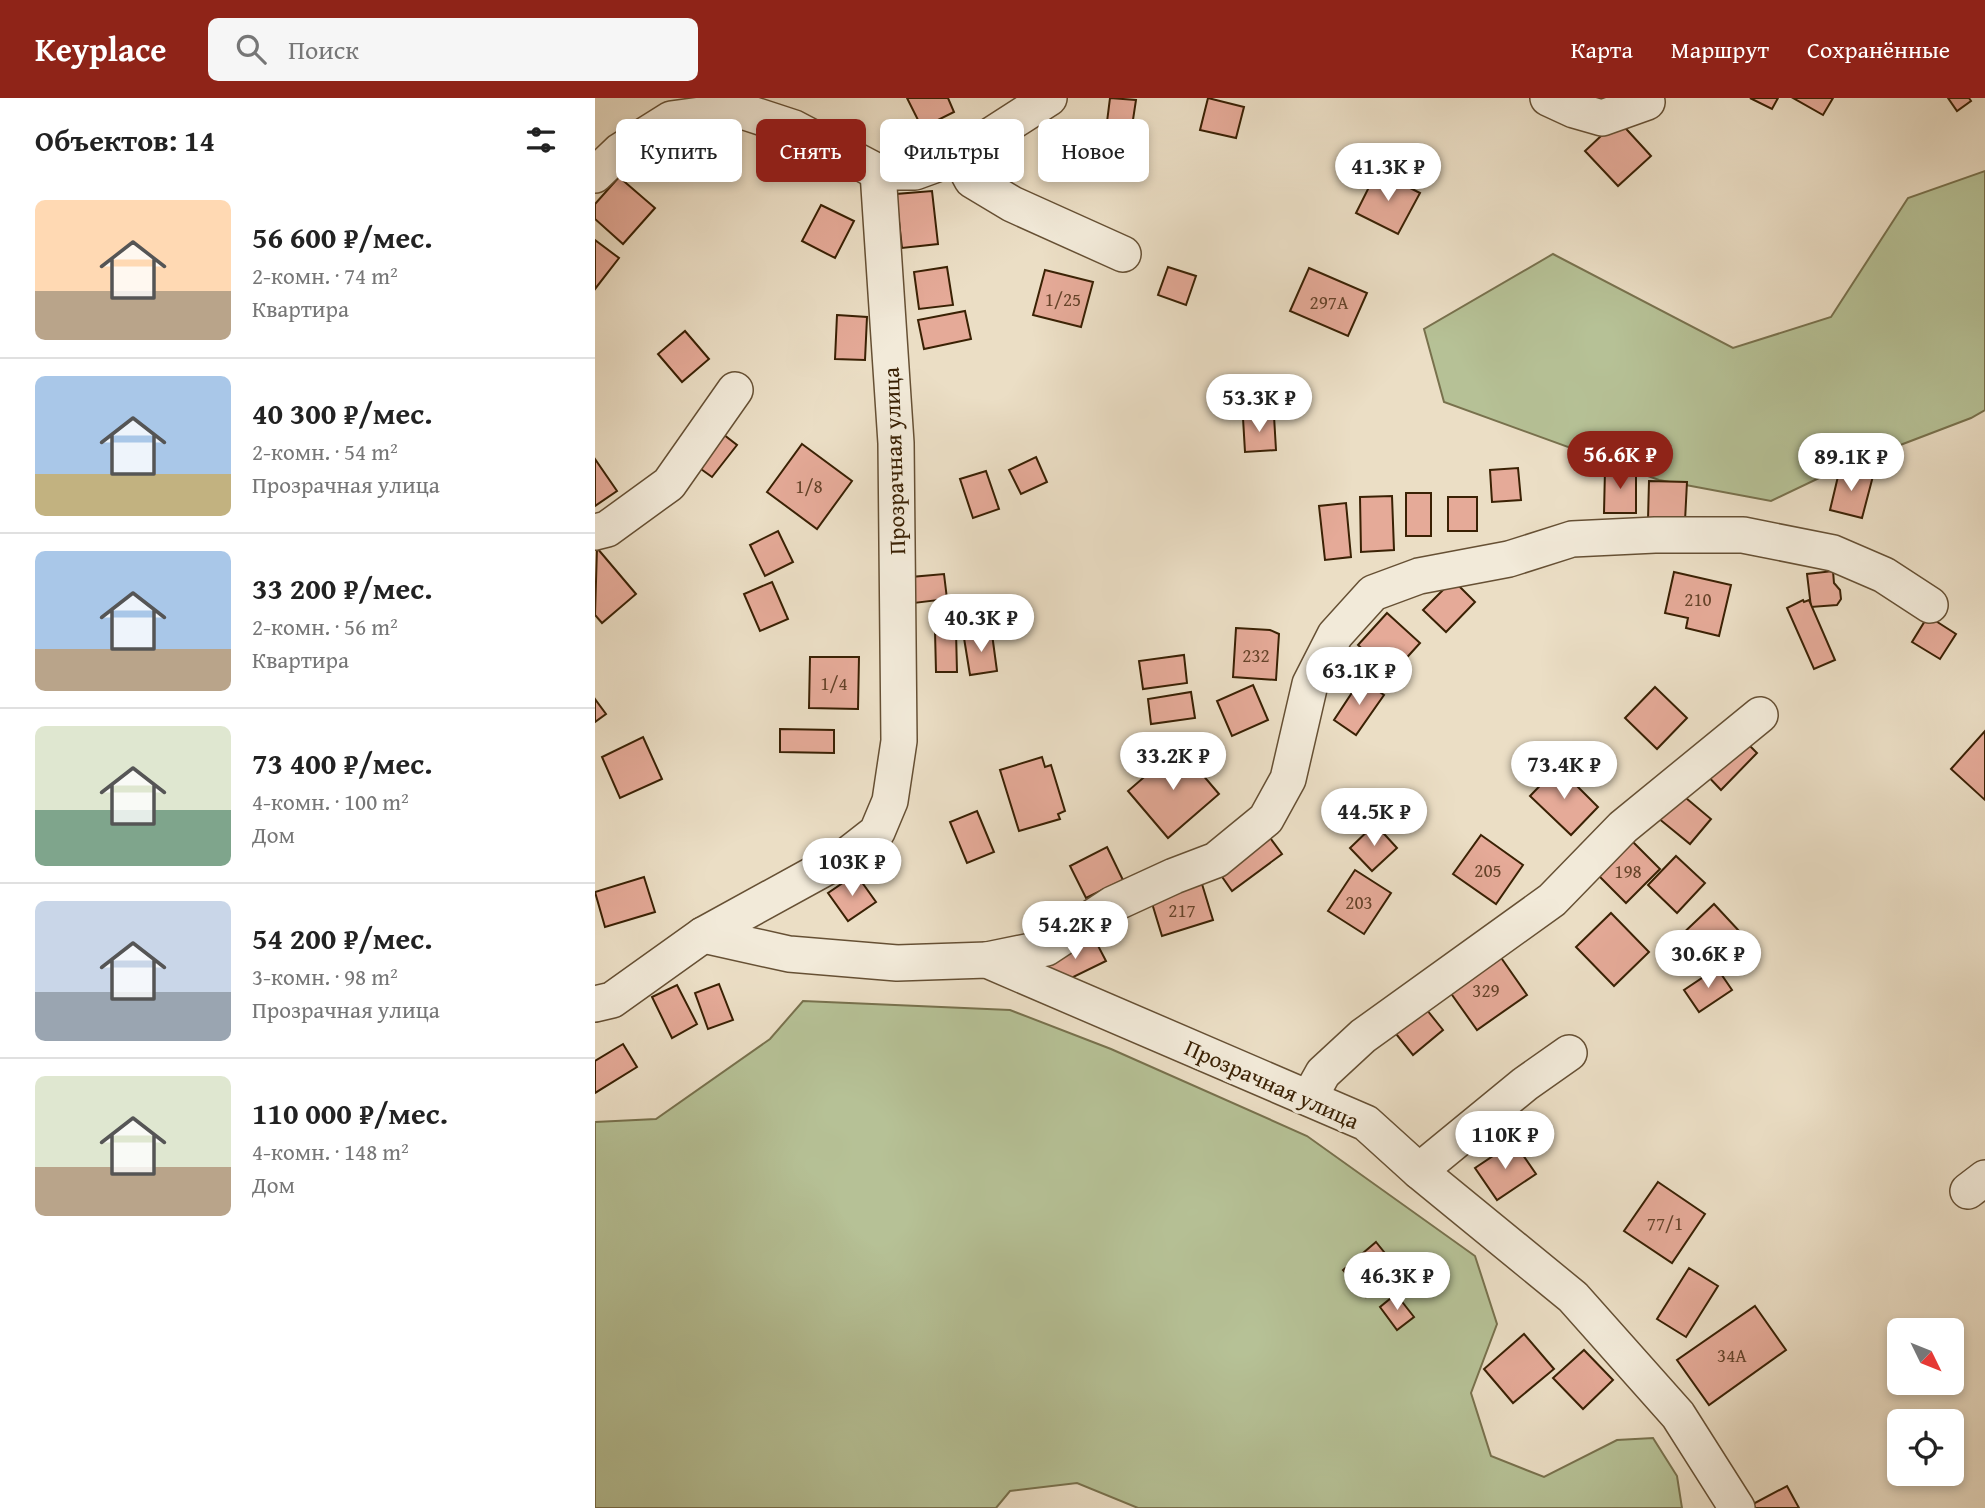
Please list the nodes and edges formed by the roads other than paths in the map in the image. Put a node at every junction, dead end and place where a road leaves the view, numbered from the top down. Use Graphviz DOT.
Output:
graph roads {
  1 [pos="1049,98"];
  2 [pos="1548,98"];
  3 [pos="1647,102"];
  4 [pos="699,107"];
  5 [pos="1016,119"];
  6 [pos="878,172"];
  7 [pos="595,174"];
  8 [pos="975,182"];
  9 [pos="1123,254"];
  10 [pos="735,390"];
  11 [pos="595,532"];
  12 [pos="1930,605"];
  13 [pos="1760,715"];
  14 [pos="703,935"];
  15 [pos="987,960"];
  16 [pos="595,1004"];
  17 [pos="1569,1053"];
  18 [pos="1309,1098"];
  19 [pos="1419,1171"];
  20 [pos="1737,1508"];
  1 -- 5 [label="street"];
  2 -- 3 [label="street"];
  4 -- 6 [label="street"];
  4 -- 7 [label="street"];
  6 -- 14 [label="street, Прозрачная улица"];
  8 -- 9 [label="street"];
  10 -- 11 [label="street"];
  12 -- 15 [label="street"];
  13 -- 18 [label="street"];
  14 -- 15 [label="street, Прозрачная улица"];
  14 -- 16 [label="street"];
  15 -- 18 [label="street, Прозрачная улица"];
  17 -- 19 [label="street"];
  18 -- 19 [label="street, Прозрачная улица"];
  19 -- 20 [label="street, Прозрачная улица"];
}
